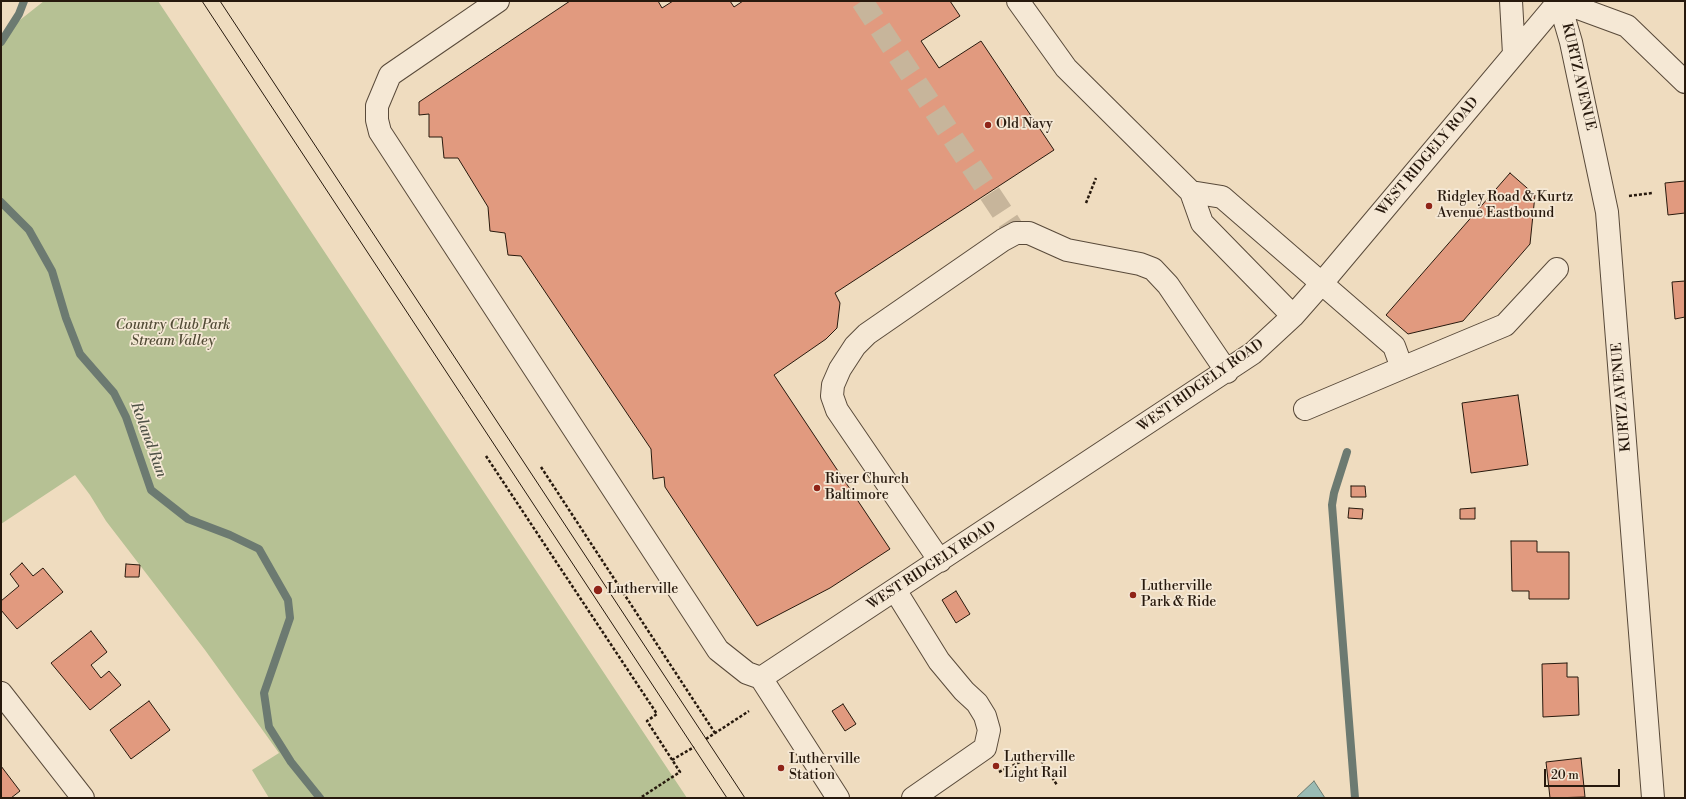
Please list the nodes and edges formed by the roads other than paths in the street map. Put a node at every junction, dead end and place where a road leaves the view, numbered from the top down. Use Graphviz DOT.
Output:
graph roads {
  1 [pos="498,1"];
  2 [pos="1018,1"];
  3 [pos="1511,1"];
  4 [pos="1559,1"];
  5 [pos="1514,54"];
  6 [pos="1685,82"];
  7 [pos="1191,192"];
  8 [pos="1557,268"];
  9 [pos="1322,284"];
  10 [pos="1293,316"];
  11 [pos="1402,368"];
  12 [pos="1226,372"];
  13 [pos="1305,409"];
  14 [pos="940,561"];
  15 [pos="895,590"];
  16 [pos="761,678"];
  17 [pos="1,693"];
  18 [pos="83,798"];
  19 [pos="838,798"];
  20 [pos="913,798"];
  21 [pos="1653,798"];
  1 -- 16 [label="street"];
  2 -- 7 [label="street"];
  3 -- 5 [label="street"];
  4 -- 5 [label="street, WEST RIDGELY ROAD"];
  4 -- 6 [label="street"];
  4 -- 21 [label="street, KURTZ AVENUE"];
  5 -- 9 [label="street, WEST RIDGELY ROAD"];
  7 -- 9 [label="street"];
  7 -- 10 [label="street"];
  8 -- 11 [label="street"];
  9 -- 10 [label="street, WEST RIDGELY ROAD"];
  9 -- 11 [label="street"];
  10 -- 12 [label="street, WEST RIDGELY ROAD"];
  11 -- 13 [label="street"];
  12 -- 14 [label="street, WEST RIDGELY ROAD"];
  12 -- 14 [label="street"];
  14 -- 15 [label="street, WEST RIDGELY ROAD"];
  15 -- 16 [label="street, WEST RIDGELY ROAD"];
  15 -- 20 [label="street"];
  16 -- 19 [label="street"];
  17 -- 18 [label="street"];
}
